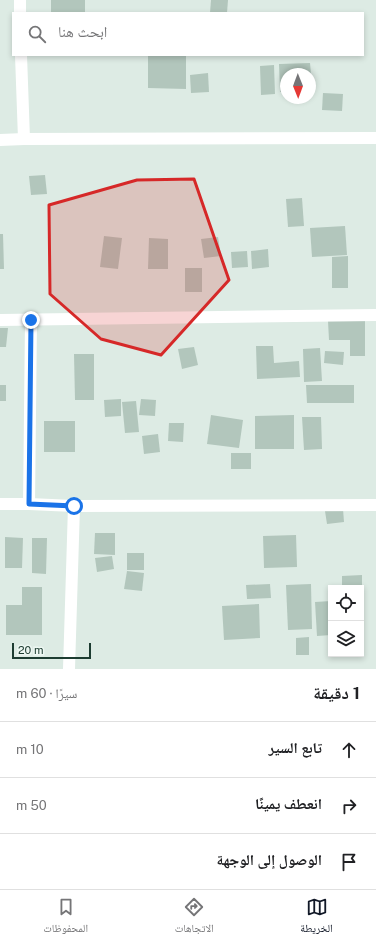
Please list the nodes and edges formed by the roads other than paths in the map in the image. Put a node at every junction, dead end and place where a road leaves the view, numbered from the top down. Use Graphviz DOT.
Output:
graph roads {
  1 [pos="20,0"];
  2 [pos="20,12"];
  3 [pos="21,56"];
  4 [pos="376,138"];
  5 [pos="24,139"];
  6 [pos="0,140"];
  7 [pos="376,314"];
  8 [pos="0,320"];
  9 [pos="31,320"];
  10 [pos="0,504"];
  11 [pos="29,504"];
  12 [pos="376,505"];
  13 [pos="74,506"];
  14 [pos="70,669"];
  1 -- 2 [label="street"];
  3 -- 5 [label="street"];
  4 -- 5 [label="street"];
  5 -- 6 [label="street"];
  7 -- 9 [label="street"];
  8 -- 9 [label="street"];
  9 -- 11 [label="street"];
  10 -- 11 [label="street"];
  11 -- 13 [label="street"];
  12 -- 13 [label="street"];
  13 -- 14 [label="street"];
}
